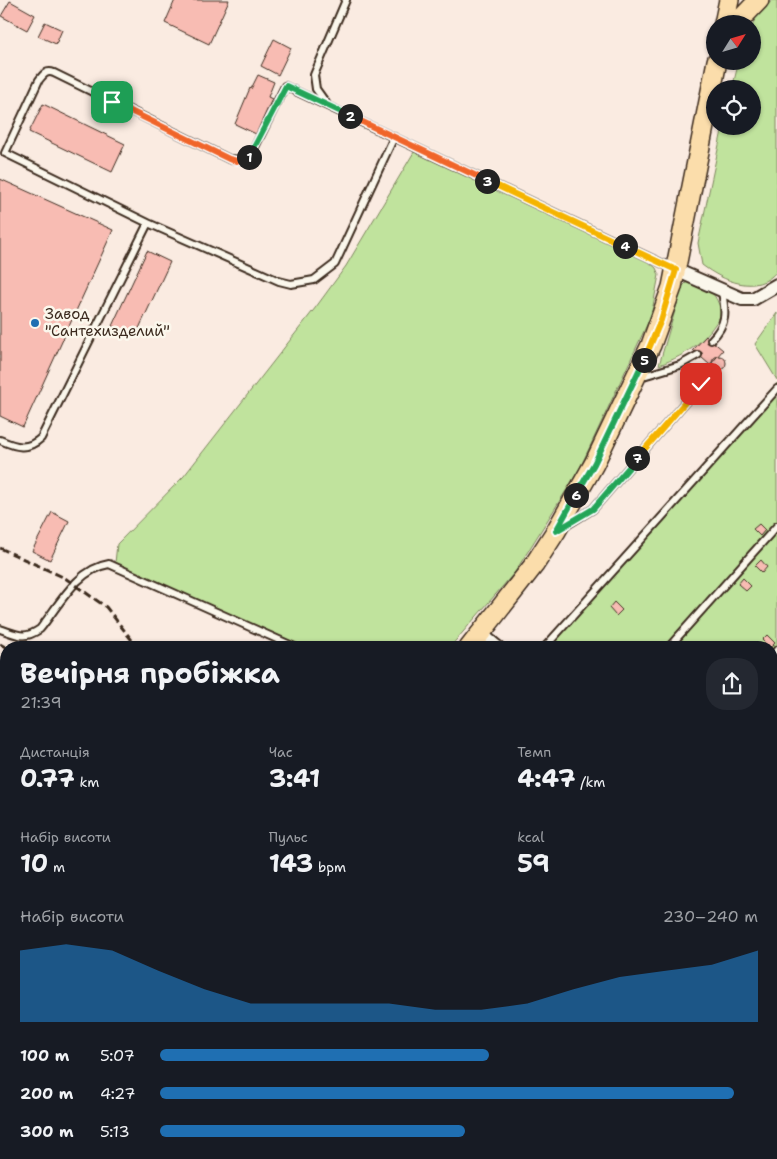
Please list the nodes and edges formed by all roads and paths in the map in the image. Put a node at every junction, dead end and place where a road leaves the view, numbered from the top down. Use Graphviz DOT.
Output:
graph roads {
  1 [pos="346,0"];
  2 [pos="729,0"];
  3 [pos="759,0"];
  4 [pos="726,15"];
  5 [pos="745,15"];
  6 [pos="715,70"];
  7 [pos="329,106"];
  8 [pos="394,137"];
  9 [pos="3,152"];
  10 [pos="148,223"];
  11 [pos="676,270"];
  12 [pos="777,285"];
  13 [pos="722,292"];
  14 [pos="712,340"];
  15 [pos="698,355"];
  16 [pos="636,378"];
  17 [pos="701,384"];
  18 [pos="777,389"];
  19 [pos="0,440"];
  20 [pos="777,526"];
  21 [pos="556,531"];
  22 [pos="0,629"];
  23 [pos="475,640"];
  24 [pos="281,641"];
  25 [pos="550,641"];
  26 [pos="674,641"];
  1 -- 7 [label="lane"];
  2 -- 4 [label="main road"];
  3 -- 5 [label="main road"];
  6 -- 11 [label="main road"];
  7 -- 8 [label="lane"];
  7 -- 9 [label="lane"];
  8 -- 10 [label="lane"];
  8 -- 11 [label="lane"];
  9 -- 10 [label="lane"];
  10 -- 19 [label="lane"];
  11 -- 13 [label="street"];
  11 -- 16 [label="main road"];
  12 -- 13 [label="street"];
  13 -- 14 [label="lane"];
  15 -- 16 [label="lane"];
  16 -- 21 [label="main road"];
  17 -- 21 [label="lane"];
  18 -- 25 [label="lane"];
  20 -- 26 [label="lane"];
  21 -- 23 [label="main road"];
  22 -- 24 [label="lane"];
}
